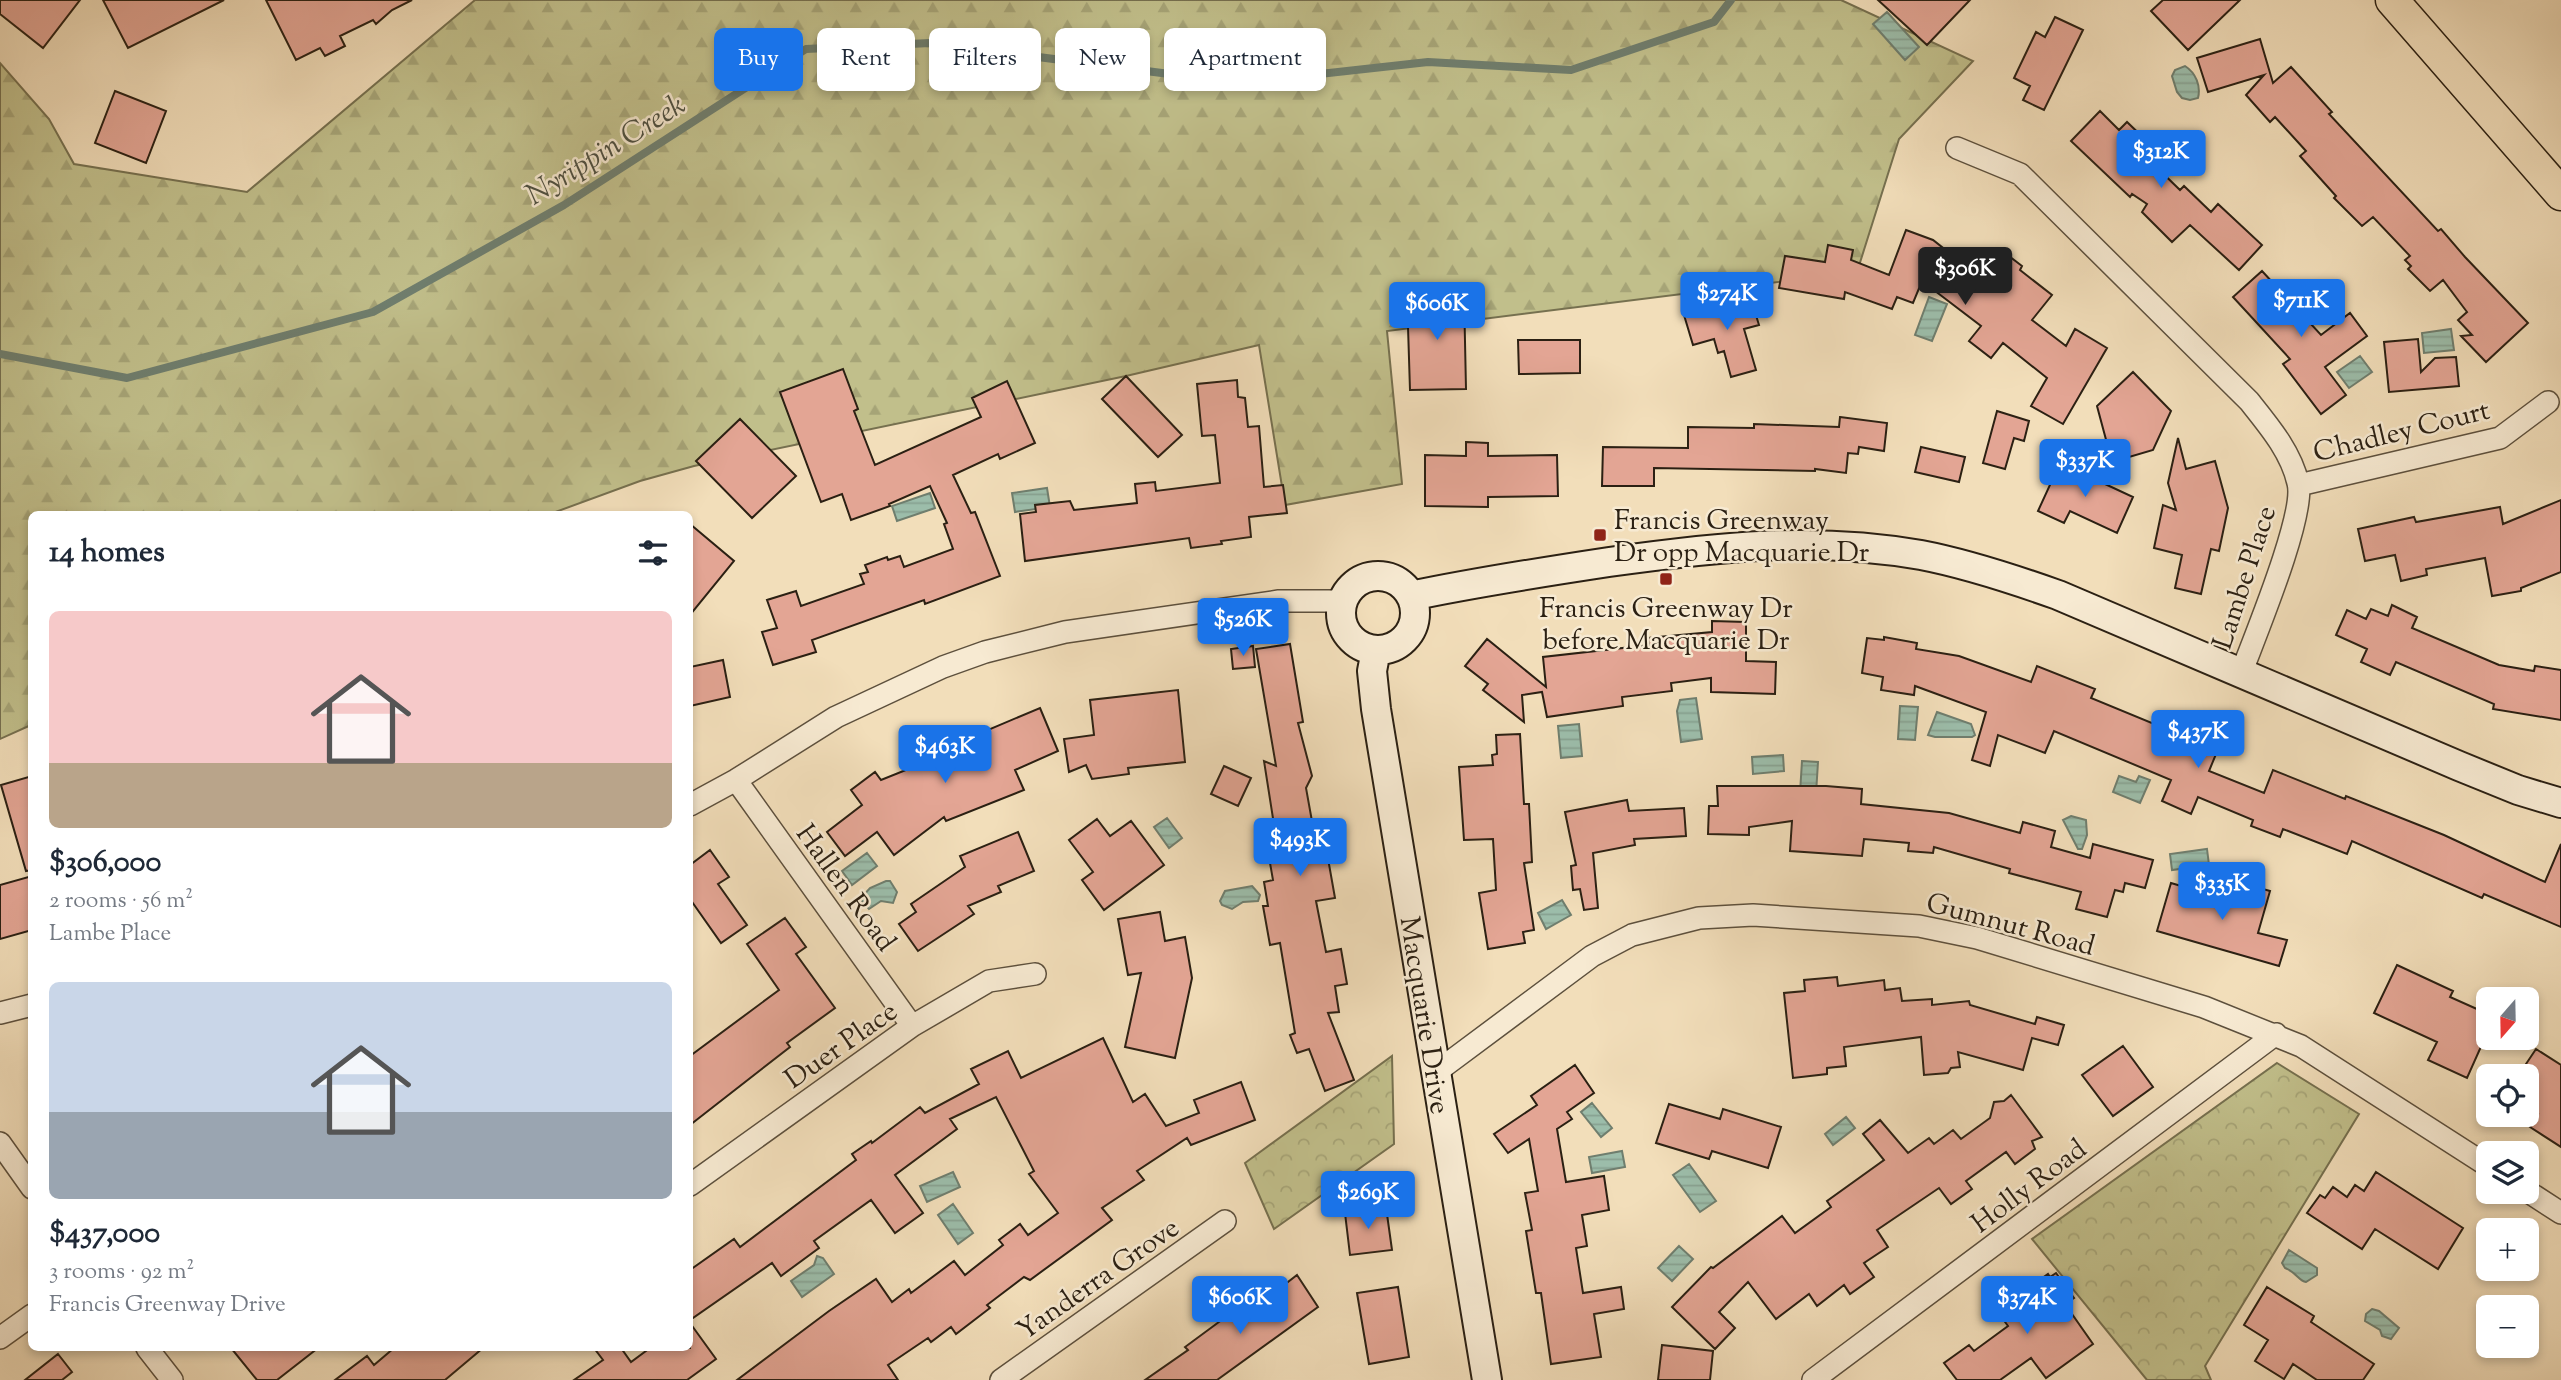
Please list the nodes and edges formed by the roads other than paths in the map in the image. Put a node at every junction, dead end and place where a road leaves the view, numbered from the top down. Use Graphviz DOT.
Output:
graph roads {
  1 [pos="2392,0"];
  2 [pos="1957,148"];
  3 [pos="2561,194"];
  4 [pos="2548,402"];
  5 [pos="2299,485"];
  6 [pos="1411,596"];
  7 [pos="1343,601"];
  8 [pos="1376,650"];
  9 [pos="2242,671"];
  10 [pos="736,780"];
  11 [pos="693,803"];
  12 [pos="2561,803"];
  13 [pos="1035,974"];
  14 [pos="28,1006"];
  15 [pos="0,1013"];
  16 [pos="912,1027"];
  17 [pos="2276,1034"];
  18 [pos="1435,1073"];
  19 [pos="0,1143"];
  20 [pos="2476,1158"];
  21 [pos="28,1182"];
  22 [pos="693,1183"];
  23 [pos="2539,1199"];
  24 [pos="2561,1213"];
  25 [pos="1225,1221"];
  26 [pos="28,1318"];
  27 [pos="0,1338"];
  28 [pos="149,1351"];
  29 [pos="172,1380"];
  30 [pos="1001,1380"];
  31 [pos="1487,1380"];
  32 [pos="1813,1380"];
  1 -- 3 [label="main road"];
  2 -- 5 [label="street, Lambe Place"];
  4 -- 5 [label="street, Chadley Court"];
  5 -- 9 [label="street, Lambe Place"];
  6 -- 7 [label="main road"];
  6 -- 8 [label="main road"];
  6 -- 9 [label="main road"];
  7 -- 8 [label="main road"];
  7 -- 10 [label="street"];
  8 -- 18 [label="main road, Macquarie Drive"];
  9 -- 12 [label="main road"];
  10 -- 11 [label="street"];
  10 -- 16 [label="street, Hallen Road"];
  13 -- 16 [label="street, Duer Place"];
  14 -- 15 [label="street"];
  16 -- 22 [label="street, Duer Place"];
  17 -- 18 [label="street, Gumnut Road"];
  17 -- 20 [label="street, Gumnut Road"];
  17 -- 32 [label="street, Holly Road"];
  18 -- 31 [label="main road, Macquarie Drive"];
  19 -- 21 [label="street"];
  23 -- 24 [label="street"];
  25 -- 30 [label="street, Yanderra Grove"];
  26 -- 27 [label="street"];
  28 -- 29 [label="street"];
}
